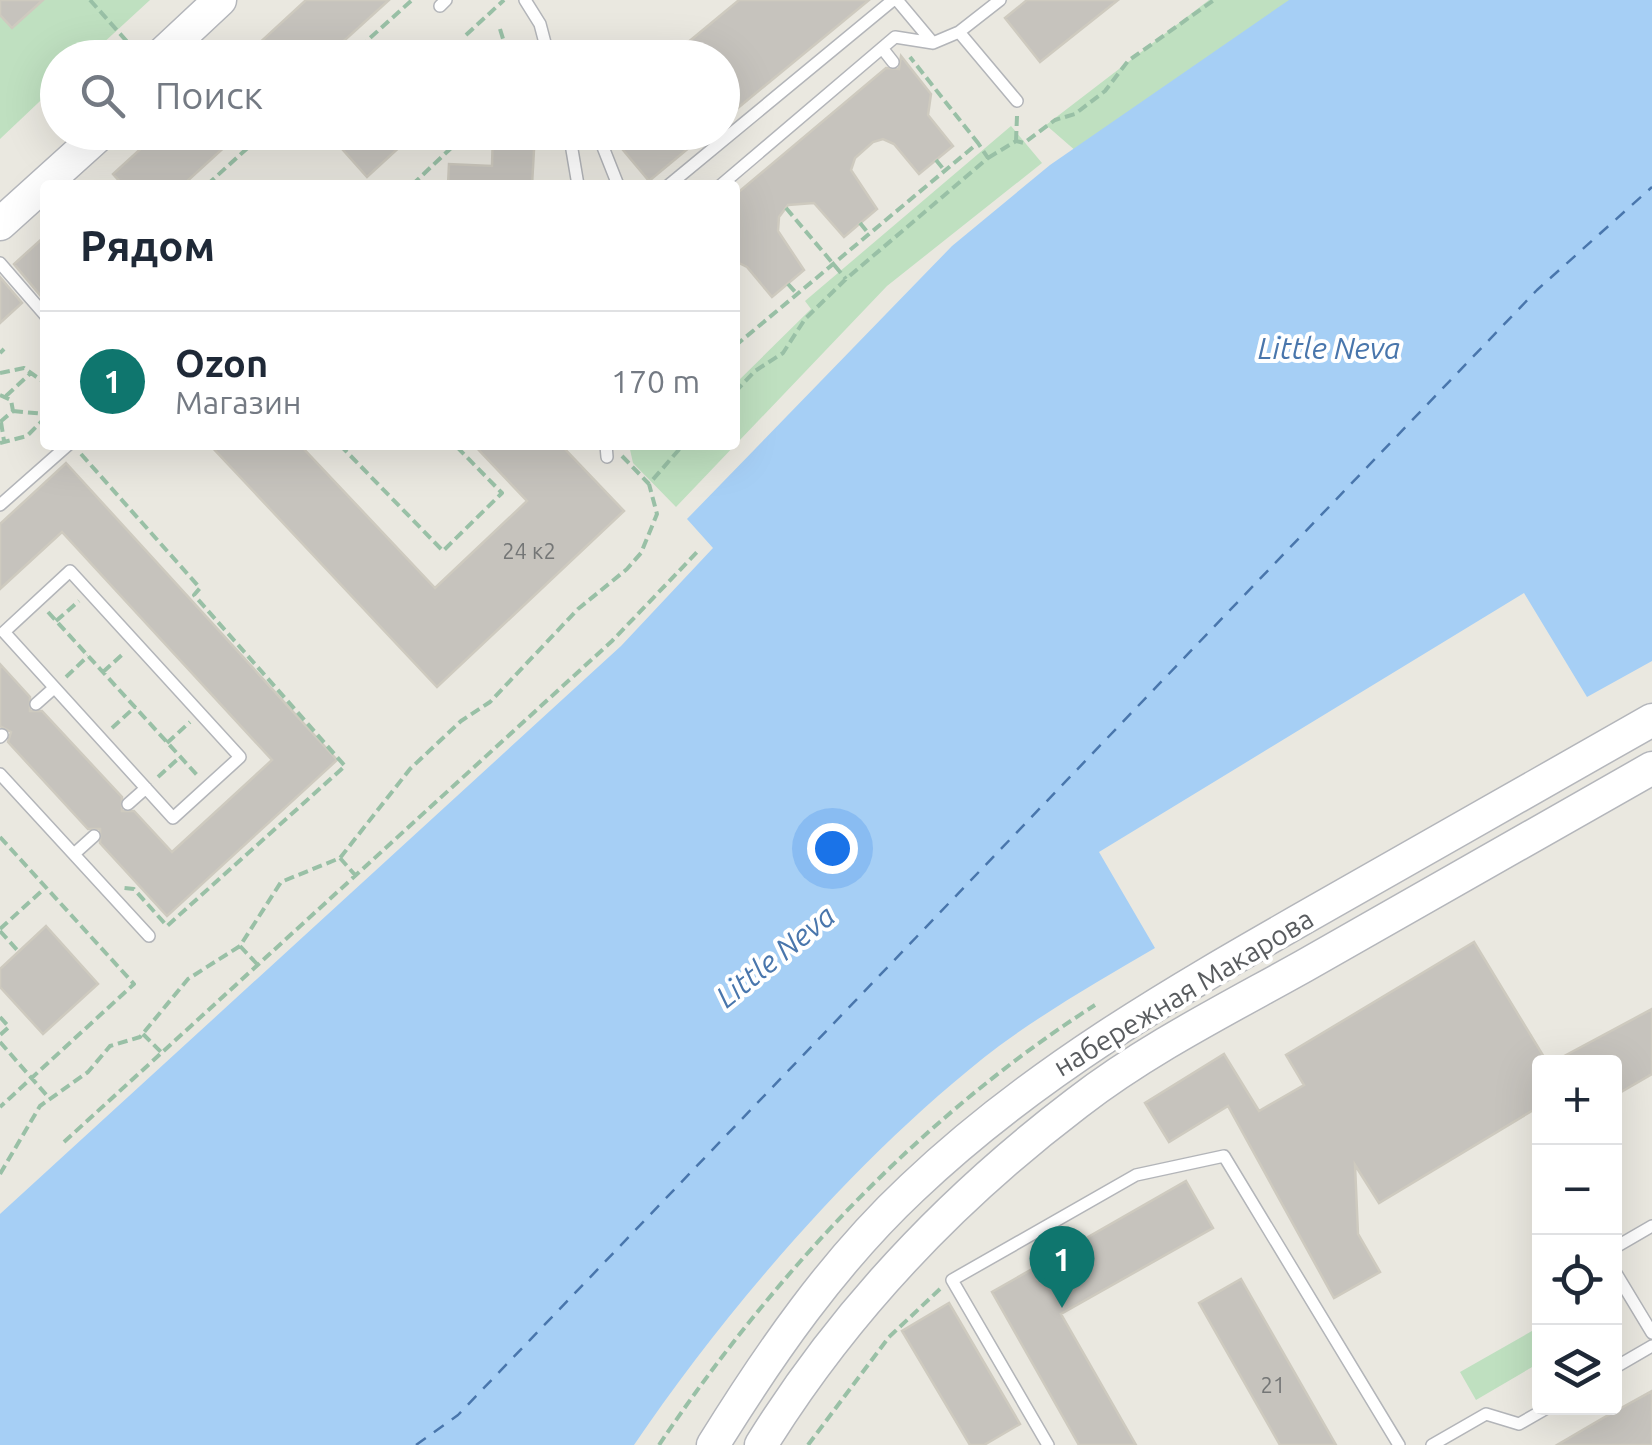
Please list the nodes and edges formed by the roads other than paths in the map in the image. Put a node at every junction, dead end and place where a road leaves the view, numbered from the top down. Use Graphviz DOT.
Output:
graph roads {
  1 [pos="220,0"];
  2 [pos="248,0"];
  3 [pos="526,0"];
  4 [pos="895,0"];
  5 [pos="1000,0"];
  6 [pos="960,32"];
  7 [pos="162,40"];
  8 [pos="205,40"];
  9 [pos="544,40"];
  10 [pos="933,44"];
  11 [pos="882,48"];
  12 [pos="893,62"];
  13 [pos="1018,100"];
  14 [pos="740,127"];
  15 [pos="54,150"];
  16 [pos="82,150"];
  17 [pos="571,150"];
  18 [pos="604,150"];
  19 [pos="712,150"];
  20 [pos="749,162"];
  21 [pos="759,174"];
  22 [pos="49,180"];
  23 [pos="577,180"];
  24 [pos="616,180"];
  25 [pos="675,180"];
  26 [pos="727,180"];
  27 [pos="40,188"];
  28 [pos="0,199"];
  29 [pos="0,224"];
  30 [pos="0,262"];
  31 [pos="40,309"];
  32 [pos="70,450"];
  33 [pos="0,505"];
  34 [pos="54,688"];
  35 [pos="36,704"];
  36 [pos="1652,720"];
  37 [pos="1652,768"];
  38 [pos="0,774"];
  39 [pos="146,788"];
  40 [pos="128,804"];
  41 [pos="94,836"];
  42 [pos="74,854"];
  43 [pos="149,936"];
  44 [pos="1652,1226"];
  45 [pos="1622,1243"];
  46 [pos="1622,1283"];
  47 [pos="1652,1333"];
  48 [pos="1652,1346"];
  49 [pos="1622,1363"];
  50 [pos="1534,1415"];
  51 [pos="714,1445"];
  52 [pos="761,1445"];
  53 [pos="1048,1445"];
  54 [pos="1398,1445"];
  55 [pos="1432,1445"];
  1 -- 7 [label="main road"];
  2 -- 8 [label="main road"];
  3 -- 9 [label="lane"];
  4 -- 10 [label="lane"];
  4 -- 14 [label="lane"];
  5 -- 6 [label="lane"];
  6 -- 10 [label="lane"];
  6 -- 13 [label="lane"];
  10 -- 11 [label="lane"];
  11 -- 12 [label="lane"];
  11 -- 20 [label="lane"];
  15 -- 28 [label="main road"];
  16 -- 22 [label="main road"];
  17 -- 23 [label="lane"];
  18 -- 24 [label="lane"];
  19 -- 25 [label="lane"];
  20 -- 21 [label="lane"];
  20 -- 26 [label="lane"];
  27 -- 29 [label="main road"];
  30 -- 31 [label="lane"];
  32 -- 33 [label="lane"];
  34 -- 35 [label="lane"];
  34 -- 39 [label="lane"];
  34 -- 39 [label="lane"];
  36 -- 51 [label="main road, набережная Макарова"];
  37 -- 52 [label="main road, набережная Макарова"];
  38 -- 42 [label="lane"];
  39 -- 40 [label="lane"];
  41 -- 42 [label="lane"];
  42 -- 43 [label="lane"];
  44 -- 45 [label="lane"];
  46 -- 47 [label="lane"];
  48 -- 49 [label="lane"];
  50 -- 55 [label="lane"];
  53 -- 54 [label="lane"];
}
